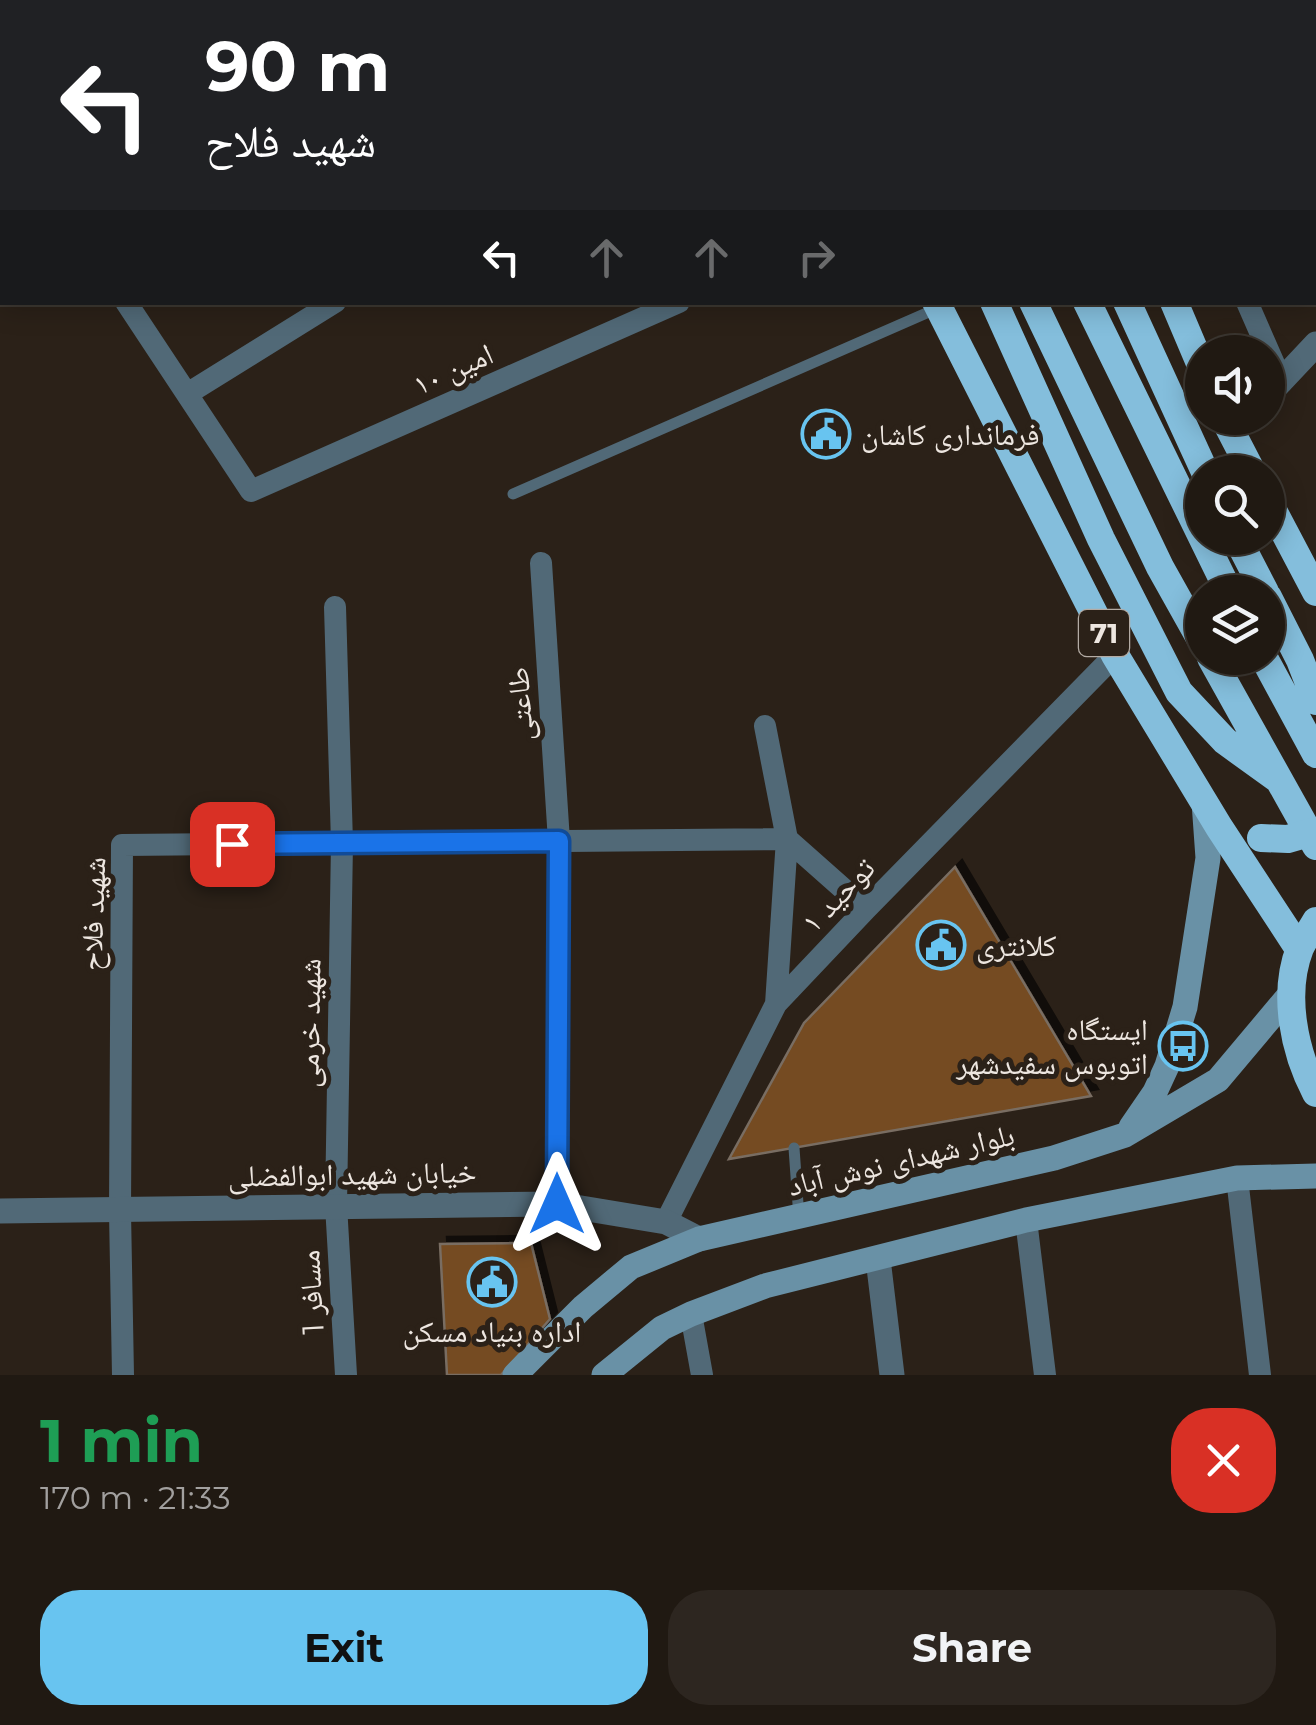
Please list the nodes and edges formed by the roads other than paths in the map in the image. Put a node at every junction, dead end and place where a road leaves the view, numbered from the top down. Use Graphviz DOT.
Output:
graph roads {
  1 [pos="128,305"];
  2 [pos="330,305"];
  3 [pos="672,305"];
  4 [pos="995,305"];
  5 [pos="1033,305"];
  6 [pos="1088,305"];
  7 [pos="1128,305"];
  8 [pos="1175,305"];
  9 [pos="1248,305"];
  10 [pos="937,306"];
  11 [pos="1188,335"];
  12 [pos="1258,335"];
  13 [pos="1316,344"];
  14 [pos="1285,377"];
  15 [pos="187,394"];
  16 [pos="1197,455"];
  17 [pos="513,494"];
  18 [pos="1285,534"];
  19 [pos="541,563"];
  20 [pos="1221,575"];
  21 [pos="1316,592"];
  22 [pos="335,606"];
  23 [pos="1185,612"];
  24 [pos="1285,631"];
  25 [pos="1116,655"];
  26 [pos="1221,675"];
  27 [pos="1273,675"];
  28 [pos="1316,702"];
  29 [pos="765,726"];
  30 [pos="1316,754"];
  31 [pos="1280,780"];
  32 [pos="1204,802"];
  33 [pos="1219,827"];
  34 [pos="1316,831"];
  35 [pos="786,839"];
  36 [pos="559,841"];
  37 [pos="342,843"];
  38 [pos="1316,846"];
  39 [pos="866,908"];
  40 [pos="1316,921"];
  41 [pos="1299,949"];
  42 [pos="1292,992"];
  43 [pos="776,1004"];
  44 [pos="1316,1092"];
  45 [pos="1125,1136"];
  46 [pos="794,1148"];
  47 [pos="1316,1176"];
  48 [pos="1237,1178"];
  49 [pos="557,1204"];
  50 [pos="336,1205"];
  51 [pos="0,1211"];
  52 [pos="120,1212"];
  53 [pos="798,1218"];
  54 [pos="1026,1220"];
  55 [pos="666,1222"];
  56 [pos="699,1238"];
  57 [pos="878,1259"];
  58 [pos="690,1314"];
  59 [pos="123,1375"];
  60 [pos="346,1375"];
  61 [pos="515,1375"];
  62 [pos="604,1375"];
  63 [pos="702,1375"];
  64 [pos="892,1375"];
  65 [pos="1045,1375"];
  66 [pos="1260,1375"];
  1 -- 15 [label="street"];
  2 -- 15 [label="street"];
  3 -- 15 [label="street, امین ۱۰"];
  4 -- 31 [label="highway"];
  5 -- 23 [label="highway"];
  6 -- 20 [label="highway"];
  7 -- 16 [label="highway"];
  8 -- 11 [label="highway"];
  9 -- 12 [label="street"];
  10 -- 17 [label="lane"];
  10 -- 25 [label="highway, 71"];
  13 -- 14 [label="street"];
  18 -- 21 [label="highway"];
  19 -- 36 [label="street, طاعتی"];
  22 -- 37 [label="street, شهید خرمی"];
  24 -- 28 [label="highway"];
  25 -- 32 [label="highway, 71"];
  25 -- 39 [label="street, توحید ۱"];
  26 -- 31 [label="highway"];
  27 -- 30 [label="highway"];
  29 -- 35 [label="street"];
  31 -- 38 [label="highway"];
  32 -- 33 [label="highway, 71"];
  32 -- 45 [label="main road"];
  33 -- 34 [label="highway, bridge"];
  33 -- 41 [label="highway, 71"];
  35 -- 36 [label="street, شهید فلاح"];
  35 -- 39 [label="street"];
  35 -- 43 [label="street"];
  36 -- 37 [label="street, شهید فلاح"];
  36 -- 49 [label="street, طاعتی"];
  37 -- 50 [label="street, شهید خرمی"];
  37 -- 52 [label="street, شهید فلاح"];
  39 -- 43 [label="street, توحید ۱"];
  40 -- 41 [label="highway"];
  41 -- 42 [label="highway"];
  42 -- 44 [label="highway"];
  42 -- 45 [label="main road, بلوار شهدای نوش آباد"];
  43 -- 55 [label="street, توحید ۱"];
  45 -- 53 [label="main road, بلوار شهدای نوش آباد"];
  46 -- 53 [label="lane"];
  47 -- 48 [label="main road"];
  48 -- 54 [label="main road"];
  48 -- 66 [label="street"];
  49 -- 50 [label="street, خیابان شهید ابوالفضلی"];
  49 -- 55 [label="street, خیابان شهید ابوالفضلی"];
  50 -- 52 [label="street, خیابان شهید ابوالفضلی"];
  50 -- 60 [label="street, مسافر 1"];
  51 -- 52 [label="street, خیابان شهید ابوالفضلی"];
  52 -- 59 [label="street"];
  53 -- 56 [label="main road, بلوار شهدای نوش آباد"];
  54 -- 57 [label="main road"];
  54 -- 65 [label="street"];
  55 -- 56 [label="street, خیابان شهید ابوالفضلی"];
  56 -- 61 [label="main road, بلوار شهدای نوش آباد"];
  57 -- 58 [label="main road"];
  57 -- 64 [label="street"];
  58 -- 62 [label="main road"];
  58 -- 63 [label="street"];
}
